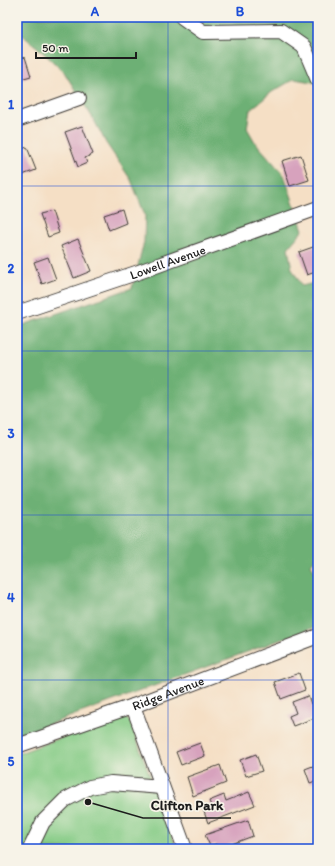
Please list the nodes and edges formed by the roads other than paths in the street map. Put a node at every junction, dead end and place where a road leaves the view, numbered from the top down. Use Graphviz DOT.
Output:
graph roads {
  1 [pos="182,17"];
  2 [pos="318,80"];
  3 [pos="79,98"];
  4 [pos="17,120"];
  5 [pos="318,208"];
  6 [pos="17,313"];
  7 [pos="318,636"];
  8 [pos="133,706"];
  9 [pos="17,746"];
  10 [pos="162,787"];
  11 [pos="30,849"];
  12 [pos="185,849"];
  1 -- 2 [label="street"];
  3 -- 4 [label="street"];
  5 -- 6 [label="street, Lowell Avenue"];
  7 -- 8 [label="street, Ridge Avenue"];
  8 -- 9 [label="street, Ridge Avenue"];
  8 -- 10 [label="street"];
  10 -- 11 [label="street"];
  10 -- 12 [label="street"];
}
